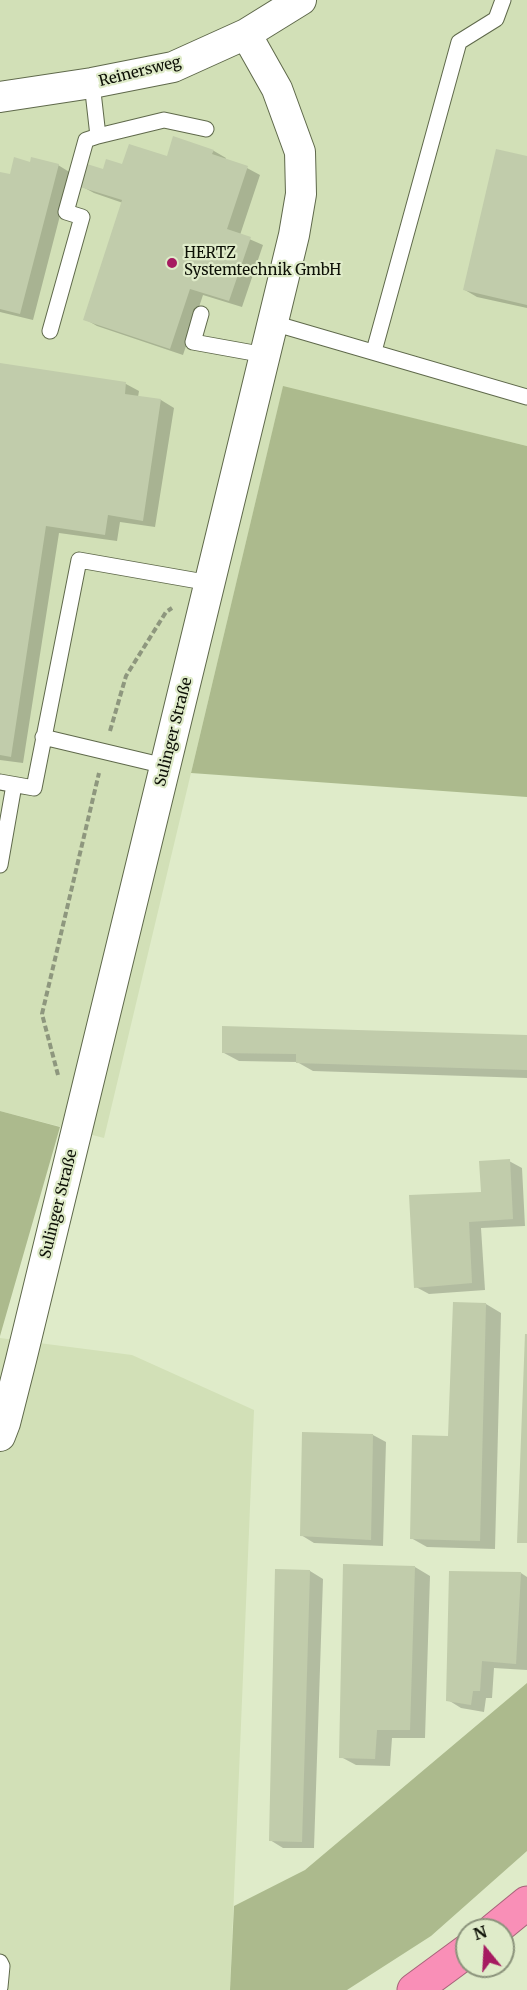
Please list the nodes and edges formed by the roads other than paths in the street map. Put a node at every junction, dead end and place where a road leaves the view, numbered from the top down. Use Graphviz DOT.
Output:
graph roads {
  1 [pos="502,0"];
  2 [pos="299,1"];
  3 [pos="246,33"];
  4 [pos="92,83"];
  5 [pos="0,97"];
  6 [pos="206,129"];
  7 [pos="99,136"];
  8 [pos="201,314"];
  9 [pos="273,323"];
  10 [pos="50,331"];
  11 [pos="374,351"];
  12 [pos="265,355"];
  13 [pos="527,397"];
  14 [pos="210,583"];
  15 [pos="43,737"];
  16 [pos="165,766"];
  17 [pos="7,784"];
  18 [pos="0,865"];
  19 [pos="2,1428"];
  20 [pos="527,1903"];
  21 [pos="509,1918"];
  22 [pos="455,1960"];
  23 [pos="0,1962"];
  24 [pos="0,1987"];
  25 [pos="414,1990"];
  1 -- 11 [label="lane"];
  2 -- 3 [label="street, Reinersweg"];
  3 -- 4 [label="street, Reinersweg"];
  3 -- 9 [label="street, Sulinger Straße"];
  4 -- 5 [label="street, Reinersweg"];
  4 -- 7 [label="lane"];
  6 -- 7 [label="lane"];
  7 -- 10 [label="lane"];
  8 -- 12 [label="lane"];
  9 -- 11 [label="lane"];
  9 -- 12 [label="street, Sulinger Straße"];
  11 -- 13 [label="lane"];
  12 -- 14 [label="street, Sulinger Straße"];
  14 -- 15 [label="lane"];
  14 -- 16 [label="street, Sulinger Straße"];
  15 -- 16 [label="lane"];
  15 -- 17 [label="lane"];
  16 -- 19 [label="street, Sulinger Straße"];
  17 -- 18 [label="lane"];
  20 -- 21 [label="highway"];
  22 -- 25 [label="highway"];
  23 -- 24 [label="lane"];
}
